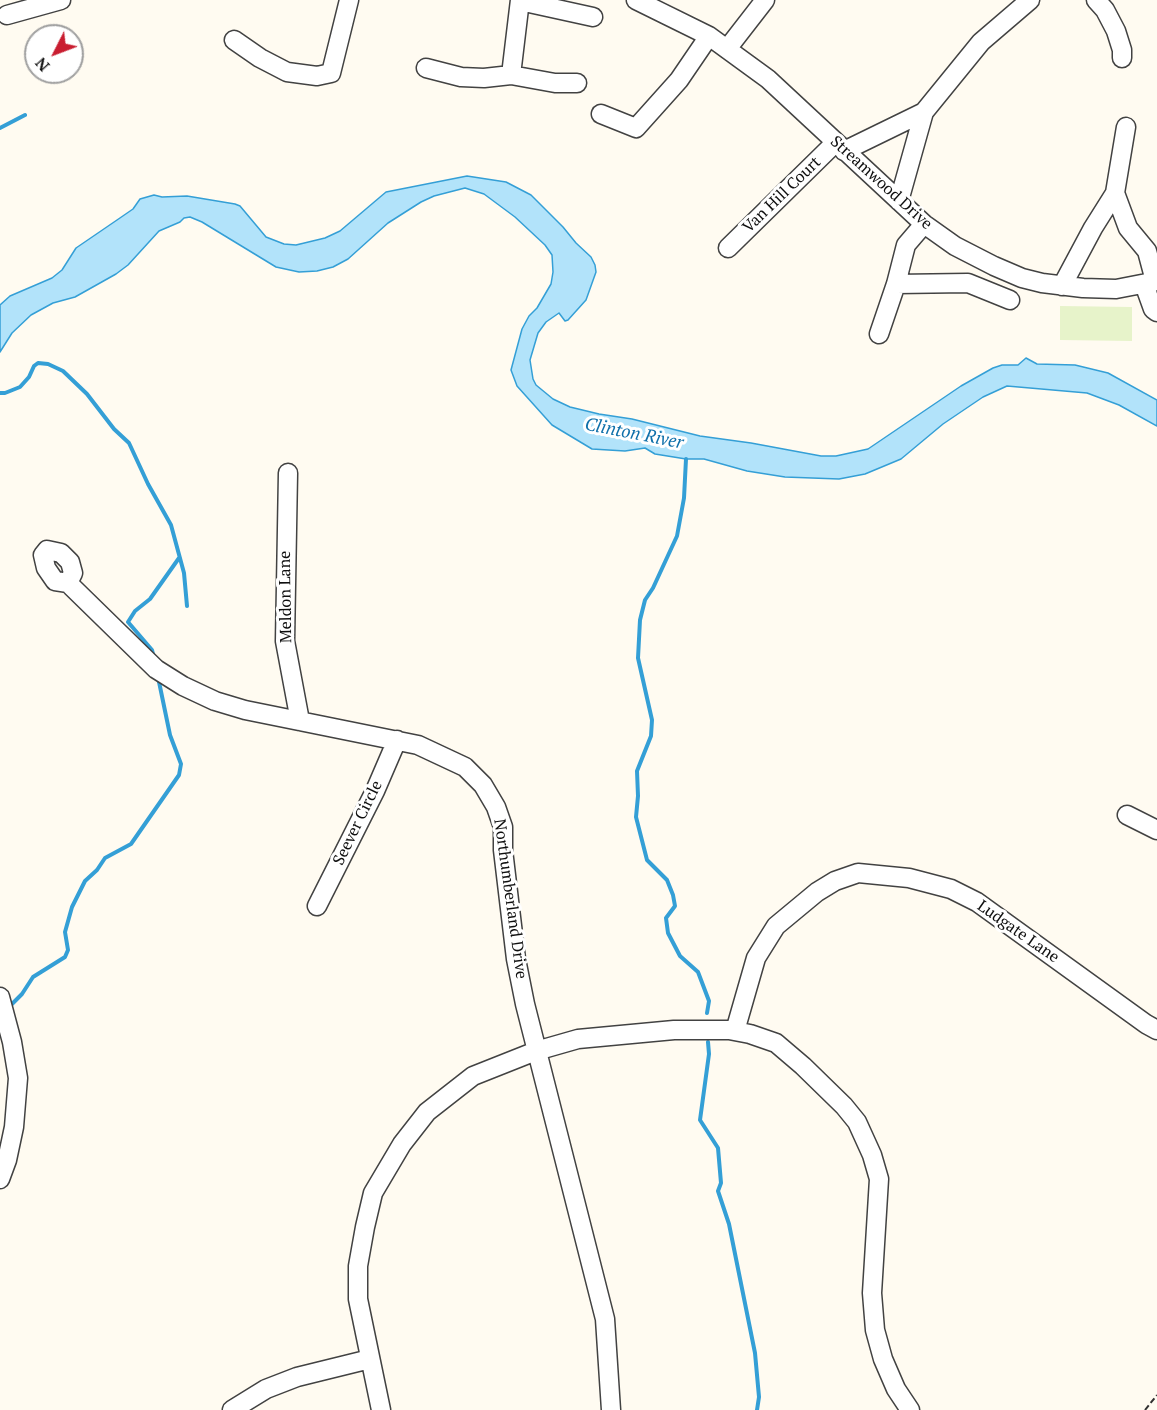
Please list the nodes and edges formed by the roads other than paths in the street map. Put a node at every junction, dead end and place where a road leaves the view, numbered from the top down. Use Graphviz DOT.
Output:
graph roads {
  1 [pos="60,0"];
  2 [pos="349,0"];
  3 [pos="520,0"];
  4 [pos="636,0"];
  5 [pos="765,0"];
  6 [pos="1030,0"];
  7 [pos="1096,0"];
  8 [pos="7,15"];
  9 [pos="593,18"];
  10 [pos="709,36"];
  11 [pos="234,40"];
  12 [pos="727,49"];
  13 [pos="1122,58"];
  14 [pos="426,68"];
  15 [pos="511,75"];
  16 [pos="577,83"];
  17 [pos="924,112"];
  18 [pos="602,114"];
  19 [pos="1126,127"];
  20 [pos="840,146"];
  21 [pos="1115,193"];
  22 [pos="899,201"];
  23 [pos="924,224"];
  24 [pos="728,248"];
  25 [pos="1152,282"];
  26 [pos="896,284"];
  27 [pos="1062,286"];
  28 [pos="1010,300"];
  29 [pos="1157,312"];
  30 [pos="879,334"];
  31 [pos="288,472"];
  32 [pos="68,583"];
  33 [pos="300,721"];
  34 [pos="397,740"];
  35 [pos="1127,815"];
  36 [pos="1157,830"];
  37 [pos="317,906"];
  38 [pos="0,997"];
  39 [pos="1157,1030"];
  40 [pos="735,1031"];
  41 [pos="536,1051"];
  42 [pos="0,1179"];
  43 [pos="370,1359"];
  44 [pos="232,1410"];
  45 [pos="381,1410"];
  46 [pos="611,1410"];
  47 [pos="910,1410"];
  1 -- 8 [label="street"];
  2 -- 11 [label="street"];
  3 -- 9 [label="street"];
  3 -- 15 [label="street"];
  4 -- 10 [label="street, Streamwood Drive"];
  5 -- 12 [label="street"];
  6 -- 17 [label="street"];
  7 -- 13 [label="street"];
  10 -- 12 [label="street, Streamwood Drive"];
  10 -- 18 [label="street"];
  12 -- 20 [label="street, Streamwood Drive"];
  14 -- 15 [label="street"];
  15 -- 16 [label="street"];
  17 -- 20 [label="street, Van Hill Court"];
  17 -- 22 [label="street"];
  19 -- 21 [label="street"];
  20 -- 22 [label="street, Streamwood Drive"];
  20 -- 24 [label="street, Van Hill Court"];
  21 -- 25 [label="street"];
  21 -- 27 [label="street"];
  22 -- 23 [label="street, Streamwood Drive"];
  23 -- 26 [label="street"];
  23 -- 27 [label="street, Streamwood Drive"];
  25 -- 27 [label="street, Streamwood Drive"];
  25 -- 29 [label="street"];
  26 -- 28 [label="street"];
  26 -- 30 [label="street"];
  31 -- 33 [label="street, Meldon Lane"];
  32 -- 33 [label="street, Northumberland Drive"];
  33 -- 34 [label="street, Northumberland Drive"];
  34 -- 37 [label="street, Seever Circle"];
  34 -- 41 [label="street, Northumberland Drive"];
  35 -- 36 [label="street"];
  38 -- 42 [label="street"];
  39 -- 40 [label="street, Ludgate Lane"];
  40 -- 41 [label="street"];
  40 -- 47 [label="street"];
  41 -- 43 [label="street"];
  41 -- 46 [label="street, Northumberland Drive"];
  43 -- 44 [label="street"];
  43 -- 45 [label="street"];
}
